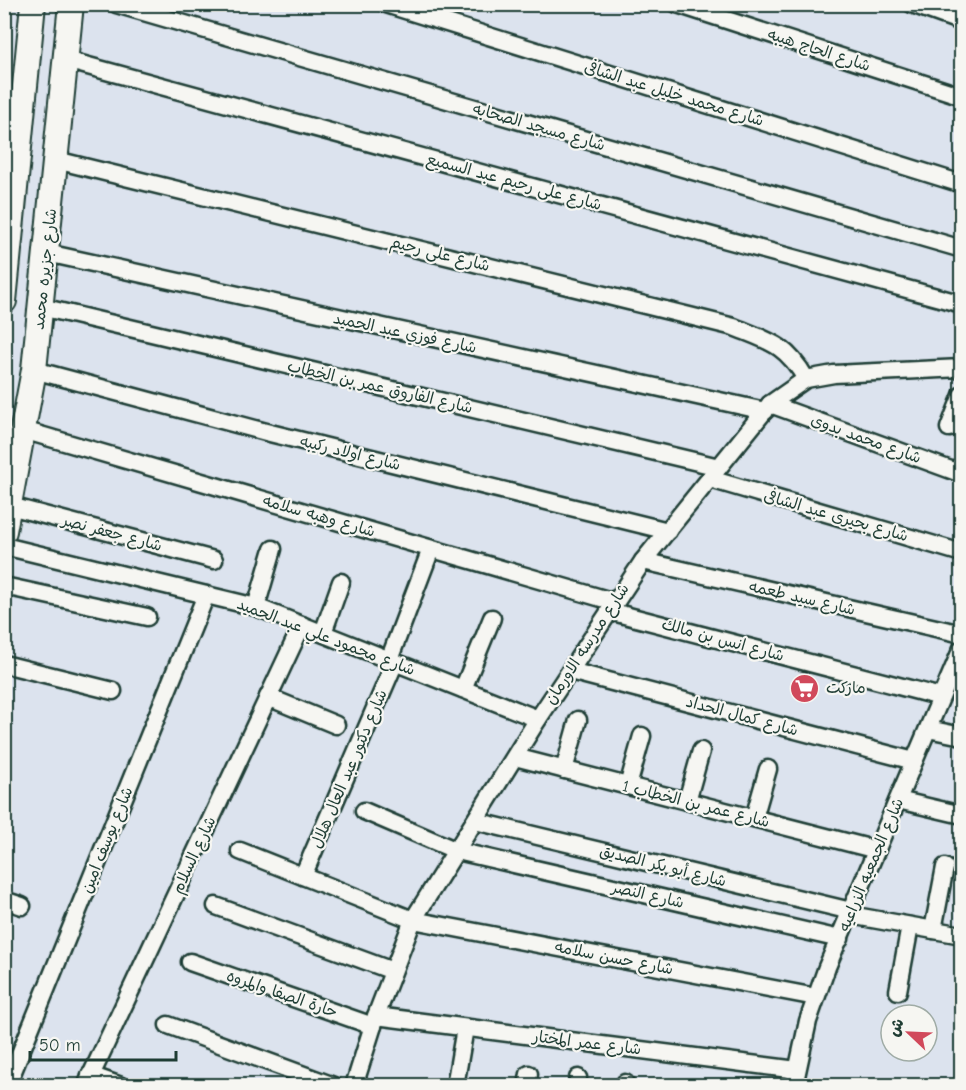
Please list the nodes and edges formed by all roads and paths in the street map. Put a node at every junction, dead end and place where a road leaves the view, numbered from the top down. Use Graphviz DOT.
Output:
graph roads {
  1 [pos="116,4"];
  2 [pos="386,4"];
  3 [pos="677,4"];
  4 [pos="912,4"];
  5 [pos="33,10"];
  6 [pos="70,11"];
  7 [pos="962,22"];
  8 [pos="66,60"];
  9 [pos="962,96"];
  10 [pos="56,160"];
  11 [pos="962,184"];
  12 [pos="962,249"];
  13 [pos="47,253"];
  14 [pos="4,301"];
  15 [pos="962,304"];
  16 [pos="41,307"];
  17 [pos="962,368"];
  18 [pos="34,370"];
  19 [pos="806,379"];
  20 [pos="962,395"];
  21 [pos="767,408"];
  22 [pos="949,428"];
  23 [pos="23,430"];
  24 [pos="714,473"];
  25 [pos="962,474"];
  26 [pos="10,506"];
  27 [pos="4,531"];
  28 [pos="668,531"];
  29 [pos="4,546"];
  30 [pos="273,549"];
  31 [pos="431,549"];
  32 [pos="962,554"];
  33 [pos="214,560"];
  34 [pos="643,561"];
  35 [pos="341,582"];
  36 [pos="4,586"];
  37 [pos="206,595"];
  38 [pos="612,606"];
  39 [pos="256,607"];
  40 [pos="147,617"];
  41 [pos="492,618"];
  42 [pos="302,625"];
  43 [pos="322,633"];
  44 [pos="962,634"];
  45 [pos="961,651"];
  46 [pos="392,661"];
  47 [pos="4,664"];
  48 [pos="570,671"];
  49 [pos="463,689"];
  50 [pos="113,692"];
  51 [pos="268,697"];
  52 [pos="941,697"];
  53 [pos="538,719"];
  54 [pos="578,720"];
  55 [pos="336,725"];
  56 [pos="928,729"];
  57 [pos="642,736"];
  58 [pos="962,736"];
  59 [pos="701,752"];
  60 [pos="515,757"];
  61 [pos="915,760"];
  62 [pos="768,769"];
  63 [pos="564,770"];
  64 [pos="628,786"];
  65 [pos="898,800"];
  66 [pos="687,801"];
  67 [pos="364,811"];
  68 [pos="962,815"];
  69 [pos="754,818"];
  70 [pos="475,821"];
  71 [pos="457,850"];
  72 [pos="877,850"];
  73 [pos="240,851"];
  74 [pos="945,867"];
  75 [pos="303,876"];
  76 [pos="4,900"];
  77 [pos="22,906"];
  78 [pos="216,906"];
  79 [pos="850,913"];
  80 [pos="413,920"];
  81 [pos="910,926"];
  82 [pos="933,930"];
  83 [pos="962,935"];
  84 [pos="840,939"];
  85 [pos="190,962"];
  86 [pos="393,971"];
  87 [pos="898,992"];
  88 [pos="816,997"];
  89 [pos="374,1021"];
  90 [pos="168,1024"];
  91 [pos="465,1028"];
  92 [pos="796,1078"];
  93 [pos="88,1080"];
  94 [pos="7,1086"];
  95 [pos="121,1086"];
  96 [pos="334,1086"];
  97 [pos="354,1086"];
  98 [pos="455,1086"];
  1 -- 12 [label="street, شارع مسجد الصحابه"];
  2 -- 11 [label="street, شارع محمد خليل عبد الشافى"];
  3 -- 9 [label="street, شارع الحاج هيبه"];
  4 -- 7 [label="street"];
  5 -- 6 [label="main road"];
  5 -- 14 [label="main road"];
  6 -- 8 [label="main road, شارع جزيره محمد"];
  8 -- 10 [label="main road, شارع جزيره محمد"];
  8 -- 15 [label="street, شارع على رحيم عبد السميع"];
  10 -- 13 [label="main road, شارع جزيره محمد"];
  10 -- 19 [label="street, شارع على رحيم"];
  13 -- 16 [label="main road, شارع جزيره محمد"];
  13 -- 21 [label="street, شارع فوزي عبد الحميد"];
  16 -- 18 [label="main road, شارع جزيره محمد"];
  16 -- 24 [label="street, شارع الفاروق عمر بن الخطاب"];
  17 -- 19 [label="street, شارع مدرسه الاورمان"];
  18 -- 23 [label="main road, شارع جزيره محمد"];
  18 -- 28 [label="street, شارع اولاد ركيبه"];
  19 -- 21 [label="street, شارع مدرسه الاورمان"];
  20 -- 22 [label="street"];
  21 -- 24 [label="street, شارع مدرسه الاورمان"];
  21 -- 25 [label="street, شارع محمد بدوى"];
  23 -- 26 [label="main road, شارع جزيره محمد"];
  23 -- 31 [label="street, شارع وهبه سلامه"];
  24 -- 28 [label="street, شارع مدرسه الاورمان"];
  24 -- 32 [label="street, شارع بحيرى عبد الشافى"];
  26 -- 27 [label="main road, شارع جزيره محمد"];
  26 -- 33 [label="street, شارع جعفر نصر"];
  28 -- 34 [label="street, شارع مدرسه الاورمان"];
  29 -- 37 [label="street, شارع محمود علي عبد الحميد"];
  30 -- 39 [label="street"];
  31 -- 38 [label="street, شارع وهبه سلامه"];
  31 -- 46 [label="street, شارع دكتور عبد العال هلال"];
  34 -- 38 [label="street, شارع مدرسه الاورمان"];
  34 -- 44 [label="street, شارع سيد طعمه"];
  35 -- 43 [label="street"];
  36 -- 40 [label="street"];
  37 -- 39 [label="street, شارع محمود علي عبد الحميد"];
  37 -- 94 [label="street, شارع يوسف امين"];
  38 -- 48 [label="street, شارع مدرسه الاورمان"];
  38 -- 52 [label="street, شارع انس بن مالك"];
  39 -- 42 [label="street, شارع محمود علي عبد الحميد"];
  41 -- 49 [label="street"];
  42 -- 43 [label="street, شارع محمود علي عبد الحميد"];
  42 -- 51 [label="street, شارع السلام"];
  43 -- 46 [label="street, شارع محمود علي عبد الحميد"];
  45 -- 52 [label="street, شارع الجمعيه الزراعيه"];
  46 -- 49 [label="street, شارع محمود علي عبد الحميد"];
  46 -- 75 [label="street, شارع دكتور عبد العال هلال"];
  47 -- 50 [label="street"];
  48 -- 53 [label="street, شارع مدرسه الاورمان"];
  48 -- 61 [label="street, شارع كمال الحداد"];
  49 -- 53 [label="street, شارع محمود علي عبد الحميد"];
  51 -- 55 [label="street"];
  51 -- 93 [label="street, شارع السلام"];
  52 -- 56 [label="street, شارع الجمعيه الزراعيه"];
  53 -- 60 [label="street, شارع مدرسه الاورمان"];
  54 -- 63 [label="street"];
  56 -- 58 [label="street"];
  56 -- 61 [label="street, شارع الجمعيه الزراعيه"];
  57 -- 64 [label="street"];
  59 -- 66 [label="street"];
  60 -- 63 [label="street, شارع عمر بن الخطاب 1"];
  60 -- 70 [label="street, شارع مدرسه الاورمان"];
  61 -- 65 [label="street, شارع الجمعيه الزراعيه"];
  62 -- 69 [label="street"];
  63 -- 64 [label="street, شارع عمر بن الخطاب 1"];
  64 -- 66 [label="street, شارع عمر بن الخطاب 1"];
  65 -- 68 [label="street"];
  65 -- 72 [label="street, شارع الجمعيه الزراعيه"];
  66 -- 69 [label="street, شارع عمر بن الخطاب 1"];
  67 -- 71 [label="street, شارع النصر"];
  69 -- 72 [label="street, شارع عمر بن الخطاب 1"];
  70 -- 71 [label="street, شارع مدرسه الاورمان"];
  70 -- 79 [label="street, شارع أبو بكر الصديق"];
  71 -- 80 [label="street, شارع مدرسه الاورمان"];
  71 -- 84 [label="street, شارع النصر"];
  72 -- 79 [label="street, شارع الجمعيه الزراعيه"];
  73 -- 75 [label="street, شارع حسن سلامه"];
  74 -- 82 [label="street"];
  75 -- 80 [label="street, شارع حسن سلامه"];
  76 -- 77 [label="street"];
  78 -- 86 [label="street"];
  79 -- 81 [label="street, شارع أبو بكر الصديق"];
  79 -- 84 [label="street, شارع الجمعيه الزراعيه"];
  80 -- 86 [label="street, شارع مدرسه الاورمان"];
  80 -- 88 [label="street, شارع حسن سلامه"];
  81 -- 82 [label="street, شارع أبو بكر الصديق"];
  81 -- 87 [label="street"];
  82 -- 83 [label="street, شارع أبو بكر الصديق"];
  84 -- 88 [label="street, شارع الجمعيه الزراعيه"];
  85 -- 89 [label="street, حارة الصفا والمروه"];
  86 -- 89 [label="street, شارع مدرسه الاورمان"];
  88 -- 92 [label="street, شارع الجمعيه الزراعيه"];
  89 -- 91 [label="street, شارع عمر المختار"];
  89 -- 97 [label="street, شارع مدرسه الاورمان"];
  90 -- 96 [label="street"];
  91 -- 92 [label="street, شارع عمر المختار"];
  91 -- 98 [label="street"];
  93 -- 95 [label="street"];
}
